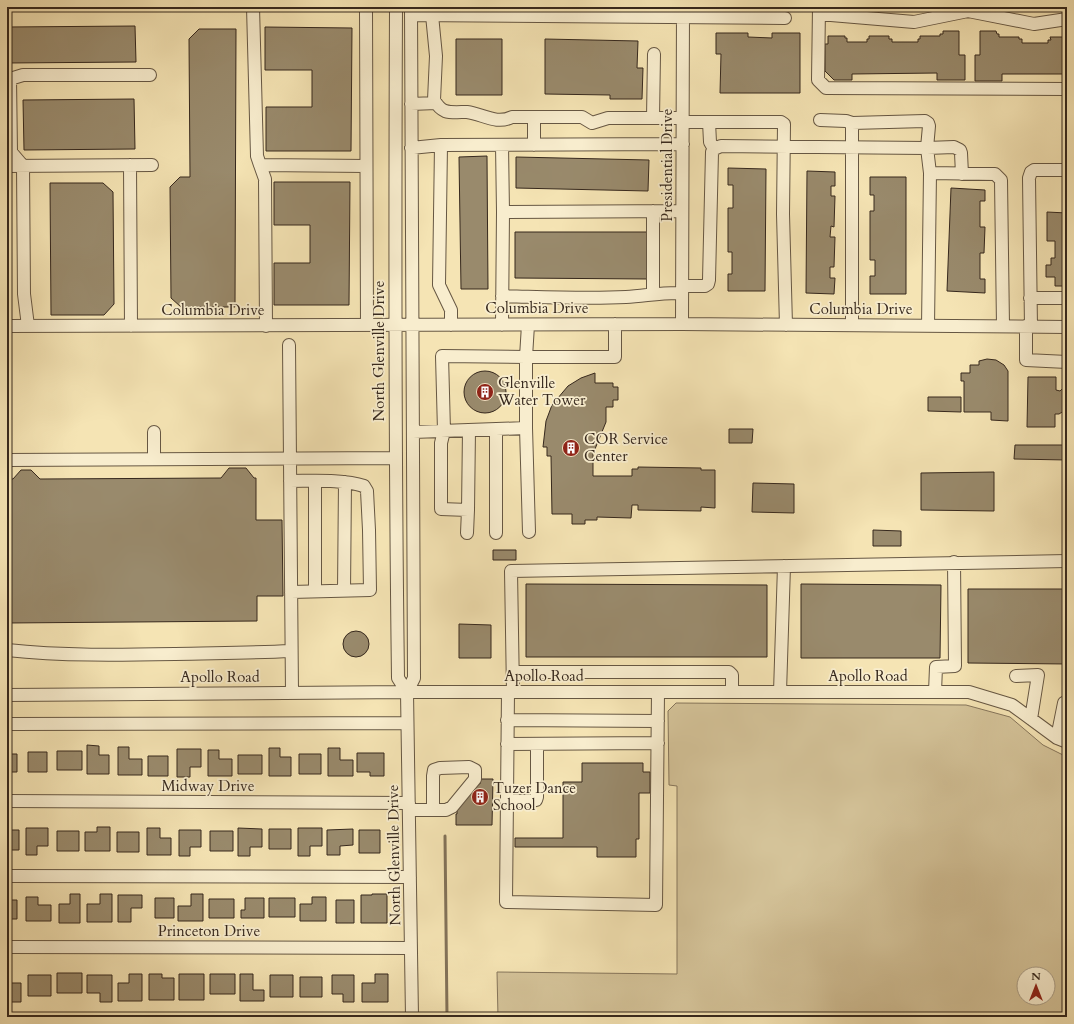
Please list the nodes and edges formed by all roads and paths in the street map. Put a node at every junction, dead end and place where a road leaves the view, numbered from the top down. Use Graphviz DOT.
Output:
graph roads {
  1 [pos="253,7"];
  2 [pos="366,7"];
  3 [pos="396,7"];
  4 [pos="819,10"];
  5 [pos="411,11"];
  6 [pos="661,12"];
  7 [pos="683,12"];
  8 [pos="430,13"];
  9 [pos="785,18"];
  10 [pos="1067,19"];
  11 [pos="654,54"];
  12 [pos="150,75"];
  13 [pos="8,77"];
  14 [pos="1067,89"];
  15 [pos="436,103"];
  16 [pos="411,104"];
  17 [pos="534,117"];
  18 [pos="653,118"];
  19 [pos="683,120"];
  20 [pos="820,120"];
  21 [pos="709,122"];
  22 [pos="852,123"];
  23 [pos="683,144"];
  24 [pos="441,145"];
  25 [pos="502,145"];
  26 [pos="534,145"];
  27 [pos="784,146"];
  28 [pos="853,147"];
  29 [pos="411,148"];
  30 [pos="927,148"];
  31 [pos="714,149"];
  32 [pos="130,165"];
  33 [pos="152,165"];
  34 [pos="260,165"];
  35 [pos="7,166"];
  36 [pos="23,166"];
  37 [pos="366,166"];
  38 [pos="1067,170"];
  39 [pos="930,173"];
  40 [pos="962,174"];
  41 [pos="653,211"];
  42 [pos="682,211"];
  43 [pos="503,212"];
  44 [pos="682,290"];
  45 [pos="654,294"];
  46 [pos="502,296"];
  47 [pos="1030,298"];
  48 [pos="1067,298"];
  49 [pos="615,324"];
  50 [pos="682,324"];
  51 [pos="367,325"];
  52 [pos="395,325"];
  53 [pos="412,325"];
  54 [pos="451,325"];
  55 [pos="502,325"];
  56 [pos="528,325"];
  57 [pos="786,325"];
  58 [pos="852,325"];
  59 [pos="7,326"];
  60 [pos="28,326"];
  61 [pos="131,326"];
  62 [pos="266,326"];
  63 [pos="928,326"];
  64 [pos="1003,326"];
  65 [pos="1028,326"];
  66 [pos="1067,327"];
  67 [pos="289,345"];
  68 [pos="526,357"];
  69 [pos="1067,362"];
  70 [pos="526,428"];
  71 [pos="496,429"];
  72 [pos="469,430"];
  73 [pos="444,431"];
  74 [pos="154,432"];
  75 [pos="413,432"];
  76 [pos="290,458"];
  77 [pos="396,458"];
  78 [pos="154,459"];
  79 [pos="7,460"];
  80 [pos="290,482"];
  81 [pos="315,482"];
  82 [pos="345,482"];
  83 [pos="468,510"];
  84 [pos="529,532"];
  85 [pos="467,533"];
  86 [pos="496,533"];
  87 [pos="396,534"];
  88 [pos="414,534"];
  89 [pos="1067,561"];
  90 [pos="954,562"];
  91 [pos="784,566"];
  92 [pos="314,591"];
  93 [pos="344,591"];
  94 [pos="291,592"];
  95 [pos="7,650"];
  96 [pos="292,651"];
  97 [pos="513,672"];
  98 [pos="644,672"];
  99 [pos="1016,676"];
  100 [pos="407,692"];
  101 [pos="510,692"];
  102 [pos="644,692"];
  103 [pos="658,692"];
  104 [pos="732,692"];
  105 [pos="780,692"];
  106 [pos="935,692"];
  107 [pos="292,693"];
  108 [pos="7,695"];
  109 [pos="1067,703"];
  110 [pos="1031,719"];
  111 [pos="507,720"];
  112 [pos="658,721"];
  113 [pos="407,723"];
  114 [pos="7,724"];
  115 [pos="1062,740"];
  116 [pos="658,743"];
  117 [pos="507,744"];
  118 [pos="537,744"];
  119 [pos="7,801"];
  120 [pos="507,802"];
  121 [pos="409,806"];
  122 [pos="433,810"];
  123 [pos="7,876"];
  124 [pos="410,877"];
  125 [pos="7,947"];
  126 [pos="411,948"];
  127 [pos="412,1017"];
  1 -- 34 [label="street"];
  2 -- 37 [label="street"];
  3 -- 52 [label="street, North Glenville Drive"];
  4 -- 10 [label="street"];
  4 -- 14 [label="street"];
  5 -- 8 [label="street"];
  5 -- 16 [label="street, North Glenville Drive"];
  6 -- 7 [label="street"];
  6 -- 8 [label="street"];
  7 -- 9 [label="street"];
  7 -- 19 [label="street, Presidential Drive"];
  8 -- 15 [label="street"];
  11 -- 18 [label="street"];
  12 -- 13 [label="street"];
  13 -- 36 [label="street"];
  15 -- 16 [label="street"];
  15 -- 17 [label="street"];
  16 -- 29 [label="street, North Glenville Drive"];
  17 -- 18 [label="street"];
  17 -- 26 [label="street"];
  18 -- 19 [label="street"];
  19 -- 21 [label="street"];
  19 -- 23 [label="street, Presidential Drive"];
  20 -- 22 [label="street"];
  21 -- 27 [label="street"];
  21 -- 31 [label="street"];
  22 -- 28 [label="street"];
  22 -- 30 [label="street"];
  23 -- 26 [label="street"];
  23 -- 42 [label="street, Presidential Drive"];
  24 -- 25 [label="street"];
  24 -- 29 [label="street"];
  24 -- 54 [label="street"];
  25 -- 26 [label="street"];
  25 -- 43 [label="street"];
  27 -- 28 [label="street"];
  27 -- 31 [label="street"];
  27 -- 57 [label="street"];
  28 -- 30 [label="street"];
  28 -- 58 [label="street"];
  29 -- 53 [label="street, North Glenville Drive"];
  30 -- 39 [label="street"];
  30 -- 40 [label="street"];
  31 -- 44 [label="street"];
  32 -- 33 [label="street"];
  32 -- 36 [label="street"];
  32 -- 61 [label="street"];
  34 -- 37 [label="street"];
  34 -- 62 [label="street"];
  35 -- 36 [label="street"];
  36 -- 60 [label="street"];
  37 -- 51 [label="street"];
  38 -- 47 [label="street"];
  39 -- 40 [label="street"];
  39 -- 63 [label="street"];
  40 -- 64 [label="street"];
  41 -- 42 [label="street"];
  41 -- 43 [label="street"];
  41 -- 45 [label="street"];
  42 -- 44 [label="street, Presidential Drive"];
  43 -- 46 [label="street"];
  44 -- 45 [label="street"];
  44 -- 50 [label="street, Presidential Drive"];
  45 -- 46 [label="street"];
  46 -- 55 [label="street"];
  47 -- 48 [label="street"];
  47 -- 65 [label="street"];
  49 -- 50 [label="street, Columbia Drive"];
  49 -- 56 [label="street, Columbia Drive"];
  49 -- 68 [label="street"];
  50 -- 57 [label="street, Columbia Drive"];
  51 -- 52 [label="street, Columbia Drive"];
  51 -- 62 [label="street, Columbia Drive"];
  52 -- 53 [label="street, Columbia Drive"];
  52 -- 77 [label="street, North Glenville Drive"];
  53 -- 54 [label="street, Columbia Drive"];
  53 -- 75 [label="street, North Glenville Drive"];
  54 -- 55 [label="street, Columbia Drive"];
  55 -- 56 [label="street, Columbia Drive"];
  56 -- 68 [label="street"];
  57 -- 58 [label="street, Columbia Drive"];
  58 -- 63 [label="street, Columbia Drive"];
  59 -- 60 [label="street, Columbia Drive"];
  60 -- 61 [label="street, Columbia Drive"];
  61 -- 62 [label="street, Columbia Drive"];
  63 -- 64 [label="street, Columbia Drive"];
  64 -- 65 [label="street, Columbia Drive"];
  65 -- 66 [label="street, Columbia Drive"];
  65 -- 69 [label="street"];
  67 -- 76 [label="street"];
  68 -- 70 [label="street"];
  68 -- 73 [label="street"];
  70 -- 71 [label="street"];
  70 -- 84 [label="street"];
  71 -- 72 [label="street"];
  71 -- 86 [label="street"];
  72 -- 73 [label="street"];
  72 -- 83 [label="street"];
  73 -- 75 [label="street"];
  73 -- 83 [label="street"];
  74 -- 78 [label="street"];
  75 -- 88 [label="street, North Glenville Drive"];
  76 -- 77 [label="street"];
  76 -- 78 [label="street"];
  76 -- 80 [label="street"];
  77 -- 87 [label="street, North Glenville Drive"];
  78 -- 79 [label="street"];
  80 -- 81 [label="street"];
  80 -- 94 [label="street"];
  81 -- 82 [label="street"];
  81 -- 92 [label="street"];
  82 -- 93 [label="street"];
  82 -- 93 [label="street"];
  83 -- 85 [label="street"];
  87 -- 88 [label="street"];
  87 -- 100 [label="street, North Glenville Drive"];
  88 -- 100 [label="street, North Glenville Drive"];
  89 -- 90 [label="street"];
  90 -- 91 [label="street"];
  90 -- 106 [label="street"];
  91 -- 97 [label="street"];
  91 -- 105 [label="street"];
  92 -- 93 [label="street"];
  92 -- 94 [label="street"];
  94 -- 96 [label="street"];
  95 -- 96 [label="street"];
  96 -- 107 [label="street"];
  97 -- 98 [label="street"];
  97 -- 101 [label="street"];
  98 -- 102 [label="street"];
  98 -- 104 [label="street"];
  99 -- 110 [label="street"];
  100 -- 101 [label="street, Apollo Road"];
  100 -- 107 [label="street, Apollo Road"];
  100 -- 113 [label="street, North Glenville Drive"];
  101 -- 102 [label="street, Apollo Road"];
  101 -- 111 [label="street"];
  102 -- 103 [label="street, Apollo Road"];
  103 -- 104 [label="street, Apollo Road"];
  103 -- 112 [label="street"];
  104 -- 105 [label="street, Apollo Road"];
  105 -- 106 [label="street, Apollo Road"];
  106 -- 110 [label="street, Apollo Road"];
  107 -- 108 [label="street, Apollo Road"];
  109 -- 115 [label="street"];
  110 -- 115 [label="street, Apollo Road"];
  111 -- 112 [label="street"];
  111 -- 117 [label="street"];
  112 -- 116 [label="street"];
  113 -- 114 [label="street"];
  113 -- 121 [label="street, North Glenville Drive"];
  116 -- 118 [label="street"];
  116 -- 120 [label="street"];
  117 -- 118 [label="street"];
  117 -- 120 [label="street"];
  118 -- 120 [label="street"];
  119 -- 121 [label="street, Midway Drive"];
  121 -- 122 [label="street, Midway Drive"];
  121 -- 124 [label="street, North Glenville Drive"];
  123 -- 124 [label="street"];
  124 -- 126 [label="street, North Glenville Drive"];
  125 -- 126 [label="street, Princeton Drive"];
  126 -- 127 [label="street, North Glenville Drive"];
}
